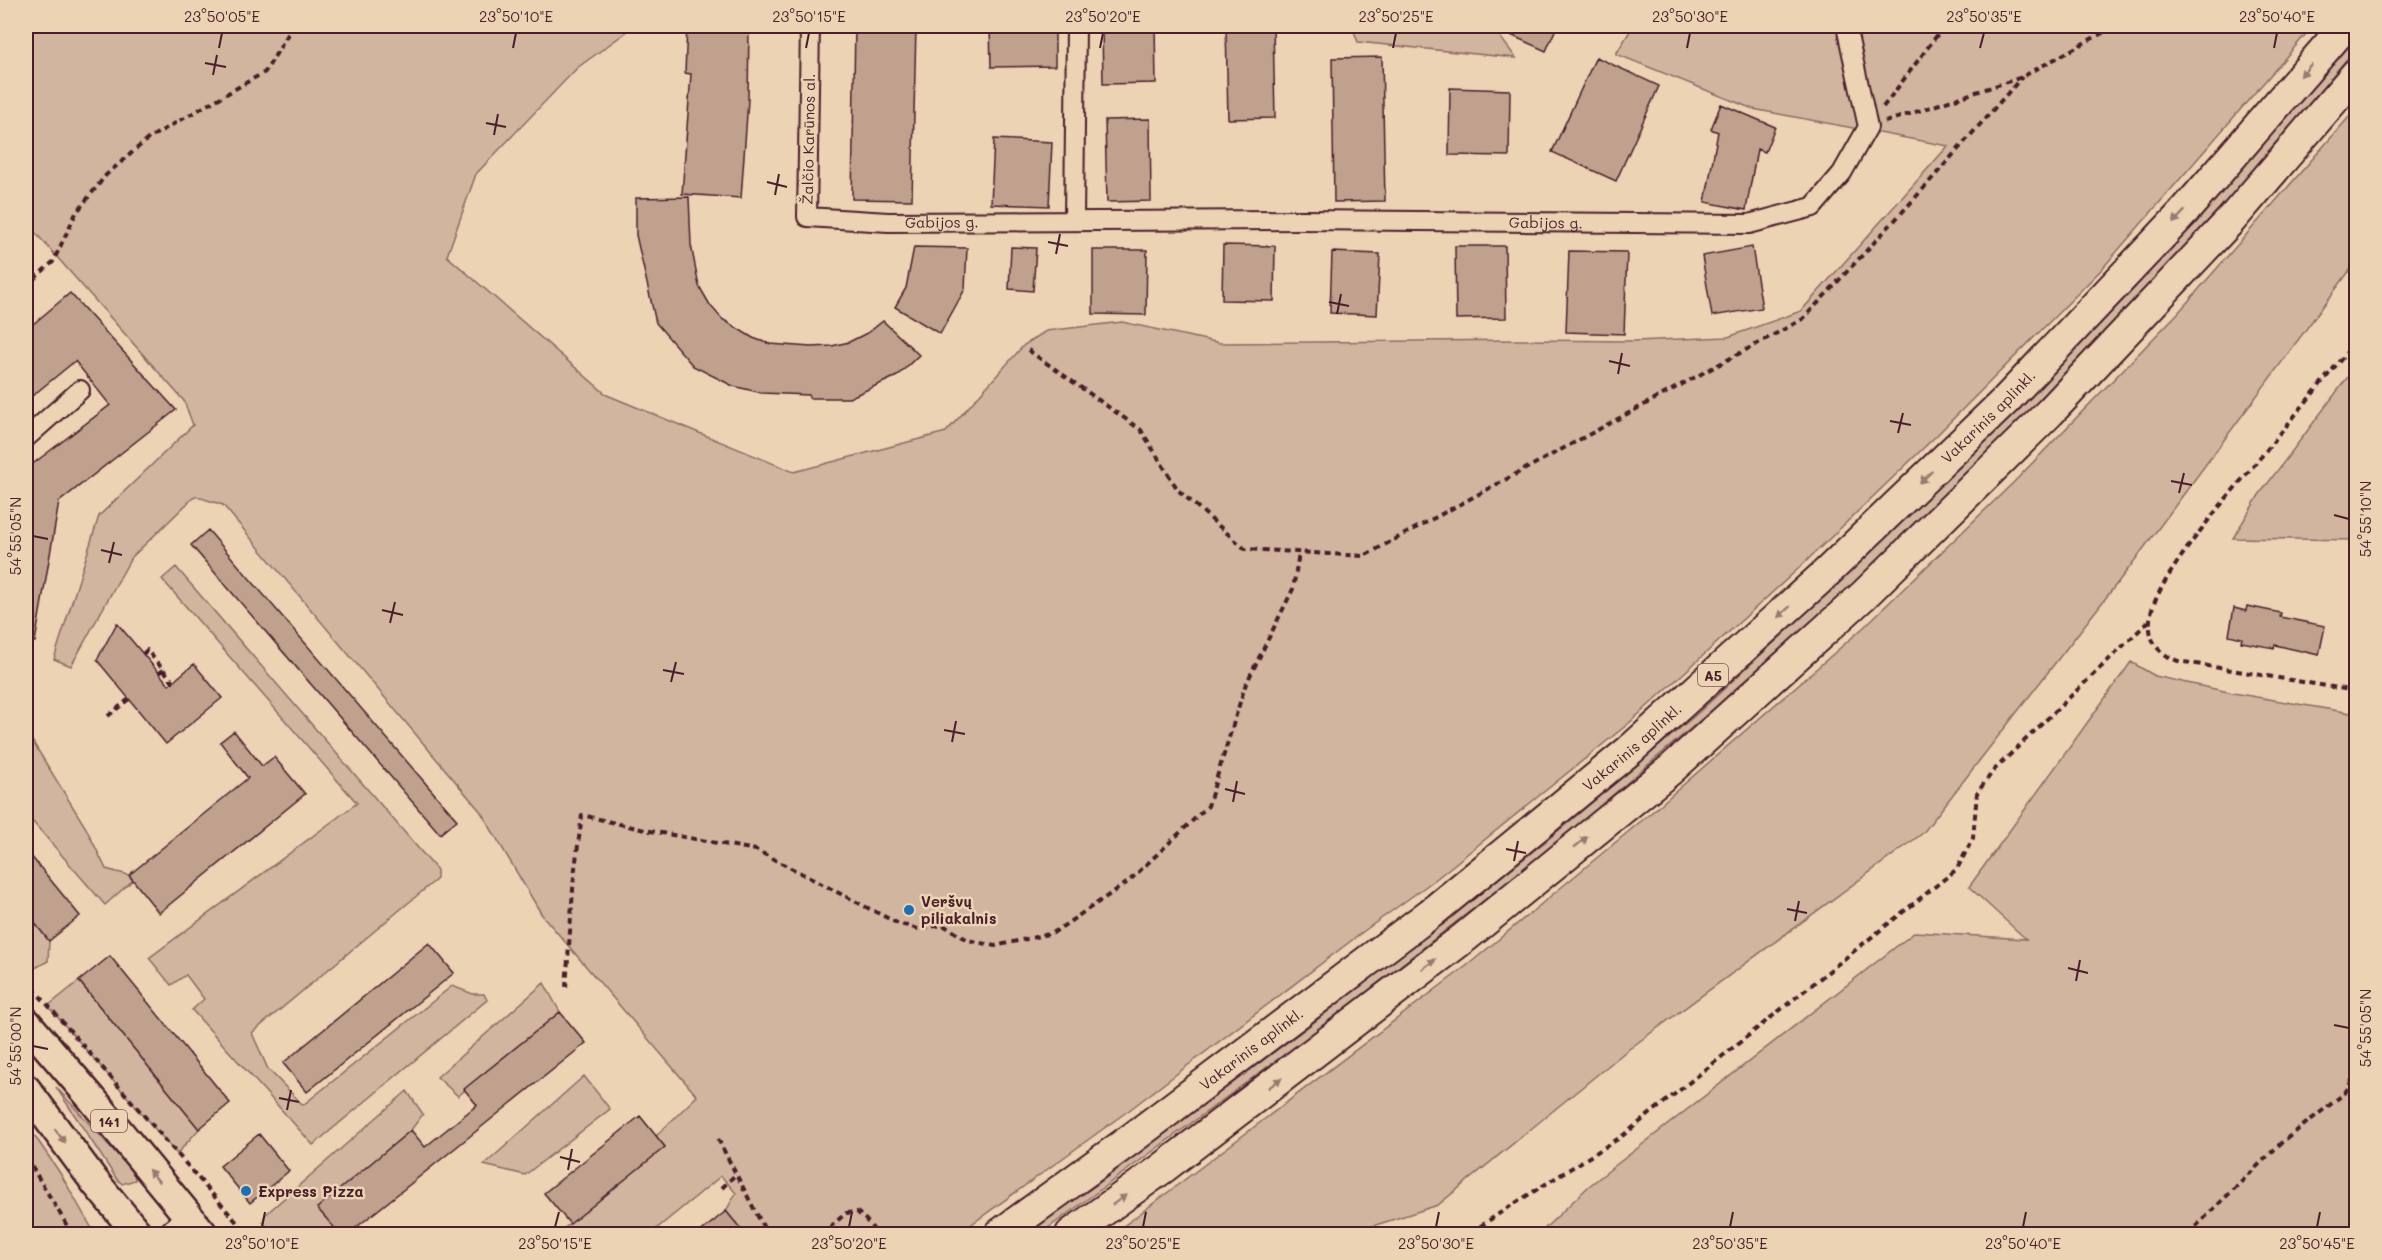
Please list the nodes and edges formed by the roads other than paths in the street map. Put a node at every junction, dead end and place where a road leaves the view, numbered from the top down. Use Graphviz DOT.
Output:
graph roads {
  1 [pos="810,26"];
  2 [pos="1076,26"];
  3 [pos="1846,26"];
  4 [pos="2345,26"];
  5 [pos="2356,74"];
  6 [pos="807,217"];
  7 [pos="1074,221"];
  8 [pos="80,390"];
  9 [pos="26,438"];
  10 [pos="26,1022"];
  11 [pos="26,1089"];
  12 [pos="190,1230"];
  13 [pos="138,1234"];
  14 [pos="1000,1234"];
  15 [pos="1071,1234"];
  1 -- 6 [label="street, Žalčio Karūnos al."];
  2 -- 7 [label="street"];
  3 -- 7 [label="street, Gabijos g."];
  4 -- 14 [label="highway, Vakarinis aplinkl. / A5, one-way"];
  15 -- 5 [label="highway, one-way"];
  6 -- 7 [label="street, Gabijos g."];
  8 -- 9 [label="street"];
  12 -- 10 [label="main road, 141, one-way"];
  11 -- 13 [label="main road, one-way"];
}
